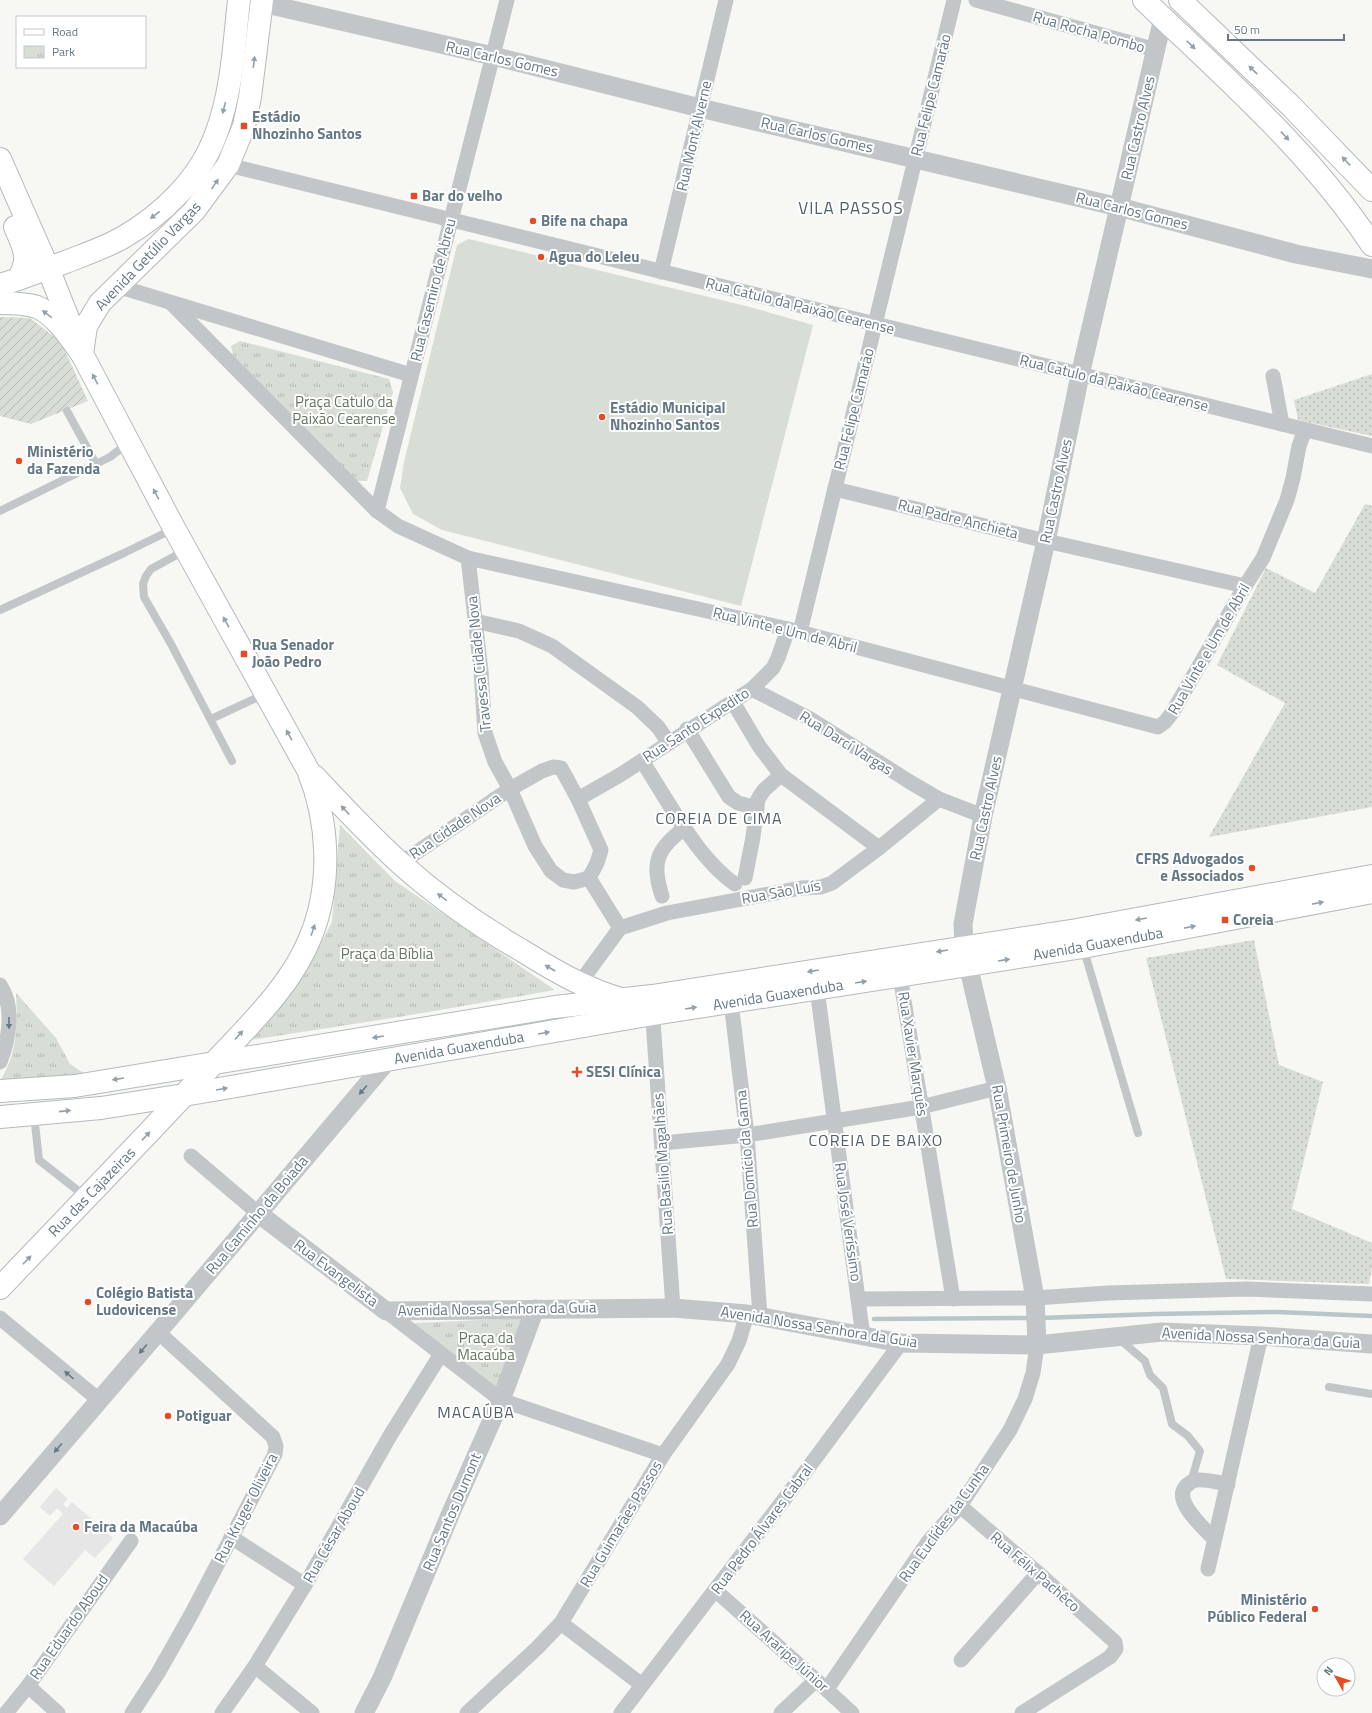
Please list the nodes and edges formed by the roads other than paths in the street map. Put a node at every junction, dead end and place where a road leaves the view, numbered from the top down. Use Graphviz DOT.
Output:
graph roads {
  1 [pos="240,0"];
  2 [pos="507,0"];
  3 [pos="726,0"];
  4 [pos="954,0"];
  5 [pos="976,0"];
  6 [pos="1144,0"];
  7 [pos="1180,0"];
  8 [pos="259,1"];
  9 [pos="1163,18"];
  10 [pos="1156,50"];
  11 [pos="493,56"];
  12 [pos="700,108"];
  13 [pos="915,158"];
  14 [pos="0,159"];
  15 [pos="228,165"];
  16 [pos="1372,190"];
  17 [pos="0,193"];
  18 [pos="1119,207"];
  19 [pos="451,220"];
  20 [pos="1372,245"];
  21 [pos="48,268"];
  22 [pos="1372,270"];
  23 [pos="662,272"];
  24 [pos="9,282"];
  25 [pos="117,286"];
  26 [pos="171,302"];
  27 [pos="0,303"];
  28 [pos="875,324"];
  29 [pos="82,354"];
  30 [pos="411,375"];
  31 [pos="1080,375"];
  32 [pos="1273,376"];
  33 [pos="67,411"];
  34 [pos="1282,424"];
  35 [pos="1305,430"];
  36 [pos="129,442"];
  37 [pos="1372,446"];
  38 [pos="96,464"];
  39 [pos="835,489"];
  40 [pos="0,511"];
  41 [pos="377,511"];
  42 [pos="174,528"];
  43 [pos="1046,541"];
  44 [pos="186,550"];
  45 [pos="468,558"];
  46 [pos="1245,586"];
  47 [pos="0,610"];
  48 [pos="475,622"];
  49 [pos="794,631"];
  50 [pos="1013,688"];
  51 [pos="752,689"];
  52 [pos="266,693"];
  53 [pos="733,702"];
  54 [pos="211,719"];
  55 [pos="687,730"];
  56 [pos="669,743"];
  57 [pos="232,761"];
  58 [pos="642,761"];
  59 [pos="308,770"];
  60 [pos="781,775"];
  61 [pos="510,789"];
  62 [pos="578,799"];
  63 [pos="939,799"];
  64 [pos="757,808"];
  65 [pos="983,816"];
  66 [pos="685,828"];
  67 [pos="879,848"];
  68 [pos="400,864"];
  69 [pos="1372,876"];
  70 [pos="589,878"];
  71 [pos="1372,892"];
  72 [pos="662,896"];
  73 [pos="667,912"];
  74 [pos="620,928"];
  75 [pos="1080,939"];
  76 [pos="967,956"];
  77 [pos="900,976"];
  78 [pos="579,984"];
  79 [pos="0,985"];
  80 [pos="817,989"];
  81 [pos="624,1000"];
  82 [pos="731,1002"];
  83 [pos="652,1005"];
  84 [pos="555,1007"];
  85 [pos="388,1060"];
  86 [pos="0,1062"];
  87 [pos="212,1064"];
  88 [pos="156,1073"];
  89 [pos="997,1088"];
  90 [pos="0,1091"];
  91 [pos="184,1095"];
  92 [pos="921,1107"];
  93 [pos="34,1115"];
  94 [pos="0,1117"];
  95 [pos="834,1121"];
  96 [pos="1138,1133"];
  97 [pos="747,1135"];
  98 [pos="662,1143"];
  99 [pos="191,1156"];
  100 [pos="87,1198"];
  101 [pos="258,1214"];
  102 [pos="0,1288"];
  103 [pos="1372,1294"];
  104 [pos="858,1299"];
  105 [pos="953,1299"];
  106 [pos="1035,1303"];
  107 [pos="673,1308"];
  108 [pos="535,1309"];
  109 [pos="386,1310"];
  110 [pos="753,1315"];
  111 [pos="0,1318"];
  112 [pos="158,1332"];
  113 [pos="1260,1336"];
  114 [pos="863,1337"];
  115 [pos="1116,1337"];
  116 [pos="1037,1340"];
  117 [pos="901,1343"];
  118 [pos="1372,1344"];
  119 [pos="441,1354"];
  120 [pos="1329,1387"];
  121 [pos="1372,1394"];
  122 [pos="99,1400"];
  123 [pos="501,1400"];
  124 [pos="663,1455"];
  125 [pos="1190,1482"];
  126 [pos="1228,1484"];
  127 [pos="960,1506"];
  128 [pos="0,1516"];
  129 [pos="231,1537"];
  130 [pos="1214,1539"];
  131 [pos="131,1541"];
  132 [pos="1208,1569"];
  133 [pos="1038,1573"];
  134 [pos="305,1585"];
  135 [pos="715,1590"];
  136 [pos="561,1623"];
  137 [pos="961,1660"];
  138 [pos="255,1666"];
  139 [pos="642,1685"];
  140 [pos="822,1685"];
  141 [pos="28,1686"];
  142 [pos="6,1713"];
  143 [pos="58,1713"];
  144 [pos="132,1713"];
  145 [pos="222,1713"];
  146 [pos="312,1713"];
  147 [pos="364,1713"];
  148 [pos="467,1713"];
  149 [pos="621,1713"];
  150 [pos="781,1713"];
  151 [pos="852,1713"];
  152 [pos="1022,1713"];
  1 -- 21 [label="main road, Avenida Getúlio Vargas, one-way"];
  2 -- 11 [label="street, Rua Casemiro de Abreu"];
  3 -- 12 [label="street, Rua Mont Alverne"];
  4 -- 13 [label="street, Rua Felipe Camarão"];
  5 -- 10 [label="street, Rua Rocha Pombo"];
  6 -- 9 [label="main road"];
  16 -- 7 [label="main road, one-way"];
  8 -- 11 [label="street, Rua Carlos Gomes"];
  15 -- 8 [label="main road, Avenida Getúlio Vargas, one-way"];
  9 -- 10 [label="street, Rua Castro Alves"];
  9 -- 20 [label="main road, one-way"];
  10 -- 18 [label="street, Rua Castro Alves"];
  11 -- 12 [label="street, Rua Carlos Gomes"];
  11 -- 19 [label="street, Rua Casemiro de Abreu"];
  12 -- 13 [label="street, Rua Carlos Gomes"];
  12 -- 23 [label="street, Rua Mont Alverne"];
  13 -- 18 [label="street, Rua Carlos Gomes"];
  13 -- 28 [label="street, Rua Felipe Camarão"];
  14 -- 21 [label="main road"];
  15 -- 19 [label="street, Rua Catulo da Paixão Cearense"];
  25 -- 15 [label="main road, Avenida Getúlio Vargas, one-way"];
  17 -- 24 [label="main road"];
  18 -- 22 [label="street, Rua Carlos Gomes"];
  18 -- 31 [label="street, Rua Castro Alves"];
  19 -- 23 [label="street, Rua Catulo da Paixão Cearense"];
  19 -- 30 [label="street, Rua Casemiro de Abreu"];
  21 -- 24 [label="main road, Avenida Getúlio Vargas"];
  21 -- 29 [label="main road"];
  23 -- 28 [label="street, Rua Catulo da Paixão Cearense"];
  25 -- 26 [label="street"];
  25 -- 29 [label="main road, Avenida Getúlio Vargas"];
  26 -- 30 [label="street"];
  26 -- 41 [label="street, Rua Vinte e Um de Abril"];
  29 -- 27 [label="main road, one-way"];
  28 -- 31 [label="street, Rua Catulo da Paixão Cearense"];
  28 -- 39 [label="street, Rua Felipe Camarão"];
  36 -- 29 [label="main road, one-way"];
  30 -- 41 [label="street, Rua Casemiro de Abreu"];
  31 -- 34 [label="street, Rua Catulo da Paixão Cearense"];
  31 -- 43 [label="street, Rua Castro Alves"];
  32 -- 34 [label="street"];
  33 -- 38 [label="lane"];
  34 -- 35 [label="street, Rua Catulo da Paixão Cearense"];
  35 -- 37 [label="street, Rua Catulo da Paixão Cearense"];
  35 -- 46 [label="street, Rua Vinte e Um de Abril"];
  36 -- 38 [label="lane"];
  42 -- 36 [label="main road, one-way"];
  38 -- 40 [label="lane"];
  39 -- 43 [label="street, Rua Padre Anchieta"];
  39 -- 49 [label="street, Rua Felipe Camarão"];
  41 -- 45 [label="street, Rua Vinte e Um de Abril"];
  42 -- 44 [label="main road"];
  42 -- 47 [label="lane"];
  43 -- 46 [label="street, Rua Padre Anchieta"];
  43 -- 50 [label="street, Rua Castro Alves"];
  52 -- 44 [label="main road, one-way"];
  44 -- 54 [label="lane"];
  45 -- 48 [label="street, Travessa Cidade Nova"];
  45 -- 49 [label="street, Rua Vinte e Um de Abril"];
  46 -- 50 [label="street, Rua Vinte e Um de Abril"];
  48 -- 56 [label="street"];
  48 -- 61 [label="street, Travessa Cidade Nova"];
  49 -- 50 [label="street, Rua Vinte e Um de Abril"];
  49 -- 51 [label="street, Rua Santo Expedito"];
  50 -- 65 [label="street, Rua Castro Alves"];
  51 -- 53 [label="street, Rua Santo Expedito"];
  51 -- 63 [label="street, Rua Darcí Vargas"];
  52 -- 54 [label="lane"];
  59 -- 52 [label="main road, one-way"];
  53 -- 55 [label="street, Rua Santo Expedito"];
  53 -- 60 [label="street"];
  54 -- 57 [label="lane"];
  55 -- 56 [label="street, Rua Santo Expedito"];
  55 -- 64 [label="street"];
  56 -- 58 [label="street, Rua Santo Expedito"];
  58 -- 62 [label="street, Rua Santo Expedito"];
  58 -- 66 [label="street"];
  68 -- 59 [label="main road, one-way"];
  87 -- 59 [label="main road, one-way"];
  60 -- 64 [label="street"];
  60 -- 67 [label="street"];
  61 -- 62 [label="street, Rua Cidade Nova"];
  61 -- 68 [label="street, Rua Cidade Nova"];
  61 -- 70 [label="street, Rua Cidade Nova"];
  62 -- 70 [label="street, Rua Cidade Nova"];
  63 -- 65 [label="street"];
  63 -- 67 [label="street, Rua São Luís"];
  64 -- 66 [label="street"];
  65 -- 76 [label="street, Rua Castro Alves"];
  66 -- 72 [label="street"];
  67 -- 73 [label="street, Rua São Luís"];
  78 -- 68 [label="main road, one-way"];
  69 -- 75 [label="main road, Avenida Guaxenduba, one-way"];
  70 -- 74 [label="street"];
  75 -- 71 [label="main road, Avenida Guaxenduba, one-way"];
  72 -- 73 [label="lane"];
  73 -- 74 [label="street, Rua São Luís"];
  74 -- 78 [label="street"];
  75 -- 76 [label="main road, Avenida Guaxenduba"];
  75 -- 96 [label="lane"];
  76 -- 77 [label="main road, Avenida Guaxenduba"];
  76 -- 83 [label="main road, Avenida Guaxenduba, one-way"];
  76 -- 89 [label="street, Rua Primeiro de Junho"];
  80 -- 77 [label="main road, Avenida Guaxenduba, one-way"];
  77 -- 92 [label="street, Rua Xavier Marquês"];
  78 -- 81 [label="main road"];
  79 -- 86 [label="street, one-way"];
  80 -- 82 [label="main road, Avenida Guaxenduba"];
  80 -- 95 [label="street, Rua José Veríssimo"];
  81 -- 83 [label="main road, Avenida Guaxenduba"];
  81 -- 84 [label="main road, Avenida Guaxenduba"];
  83 -- 82 [label="main road, Avenida Guaxenduba, one-way"];
  82 -- 97 [label="street, Rua Domício da Gama"];
  85 -- 83 [label="main road, Avenida Guaxenduba, one-way"];
  83 -- 98 [label="street, Rua Basilio Magalhães"];
  84 -- 85 [label="main road"];
  84 -- 87 [label="main road, Avenida Guaxenduba, one-way"];
  91 -- 85 [label="main road, Avenida Guaxenduba, one-way"];
  85 -- 101 [label="street, Rua Caminho da Boiada, one-way"];
  87 -- 88 [label="main road, Avenida Guaxenduba"];
  87 -- 91 [label="main road"];
  88 -- 90 [label="main road, Avenida Guaxenduba, one-way"];
  88 -- 91 [label="main road"];
  89 -- 92 [label="street"];
  89 -- 106 [label="street, Rua Primeiro de Junho"];
  93 -- 91 [label="main road, Avenida Guaxenduba, one-way"];
  100 -- 91 [label="main road, Rua das Cajazeiras, one-way"];
  92 -- 95 [label="street"];
  92 -- 105 [label="street, Rua Xavier Marquês"];
  93 -- 94 [label="main road, Avenida Guaxenduba"];
  93 -- 100 [label="lane"];
  95 -- 97 [label="street"];
  95 -- 104 [label="street, Rua José Veríssimo"];
  97 -- 98 [label="street"];
  97 -- 110 [label="street, Rua Domício da Gama"];
  98 -- 107 [label="street, Rua Basilio Magalhães"];
  99 -- 101 [label="street, Rua Evangelista"];
  102 -- 100 [label="main road, Rua das Cajazeiras, one-way"];
  101 -- 109 [label="street, Rua Evangelista"];
  101 -- 112 [label="street, Rua Caminho da Boiada"];
  103 -- 106 [label="street"];
  104 -- 105 [label="street"];
  104 -- 114 [label="street, Rua José Veríssimo"];
  105 -- 106 [label="street"];
  106 -- 116 [label="street, Rua Primeiro de Junho"];
  107 -- 108 [label="street, Avenida Nossa Senhora da Guia"];
  107 -- 110 [label="street, Avenida Nossa Senhora da Guia"];
  108 -- 109 [label="street, Avenida Nossa Senhora da Guia"];
  108 -- 123 [label="street, Rua Santos Dumont"];
  109 -- 119 [label="street, Rua Evangelista"];
  110 -- 114 [label="street, Avenida Nossa Senhora da Guia"];
  110 -- 124 [label="street, Rua Guimarães Passos"];
  122 -- 111 [label="street, one-way"];
  112 -- 122 [label="street, Rua Caminho da Boiada, one-way"];
  112 -- 129 [label="street, Rua Kruger Oliveira"];
  113 -- 115 [label="street, Avenida Nossa Senhora da Guia"];
  113 -- 118 [label="street, Avenida Nossa Senhora da Guia"];
  113 -- 126 [label="street"];
  114 -- 117 [label="street, Avenida Nossa Senhora da Guia"];
  115 -- 116 [label="street, Avenida Nossa Senhora da Guia"];
  115 -- 125 [label="lane"];
  116 -- 117 [label="street, Avenida Nossa Senhora da Guia"];
  116 -- 127 [label="street, Rua Euclídes da Cunha"];
  117 -- 135 [label="street, Rua Pedro Álvares Cabral"];
  119 -- 123 [label="street, Rua Evangelista"];
  119 -- 134 [label="street, Rua César Aboud"];
  120 -- 121 [label="lane"];
  122 -- 128 [label="street, Rua Caminho da Boiada, one-way"];
  123 -- 124 [label="street, Rua Evangelista"];
  123 -- 147 [label="street, Rua Santos Dumont"];
  124 -- 136 [label="street, Rua Guimarães Passos"];
  125 -- 126 [label="street"];
  125 -- 130 [label="street"];
  126 -- 130 [label="street"];
  127 -- 133 [label="street, Rua Félix Pachêco"];
  127 -- 140 [label="street, Rua Euclídes da Cunha"];
  129 -- 134 [label="street"];
  129 -- 144 [label="street, Rua Kruger Oliveira"];
  130 -- 132 [label="street"];
  131 -- 141 [label="street, Rua Eduardo Aboud"];
  133 -- 137 [label="street"];
  133 -- 152 [label="street, Rua Félix Pachêco"];
  134 -- 138 [label="street, Rua César Aboud"];
  135 -- 139 [label="street, Rua Pedro Álvares Cabral"];
  135 -- 140 [label="street, Rua Araripe Júnior"];
  136 -- 139 [label="street"];
  136 -- 148 [label="street, Rua Guimarães Passos"];
  138 -- 145 [label="street, Rua César Aboud"];
  138 -- 146 [label="street"];
  139 -- 149 [label="street, Rua Pedro Álvares Cabral"];
  140 -- 150 [label="street, Rua Euclídes da Cunha"];
  140 -- 151 [label="street, Rua Araripe Júnior"];
  141 -- 142 [label="street, Rua Eduardo Aboud"];
  141 -- 143 [label="street"];
}
